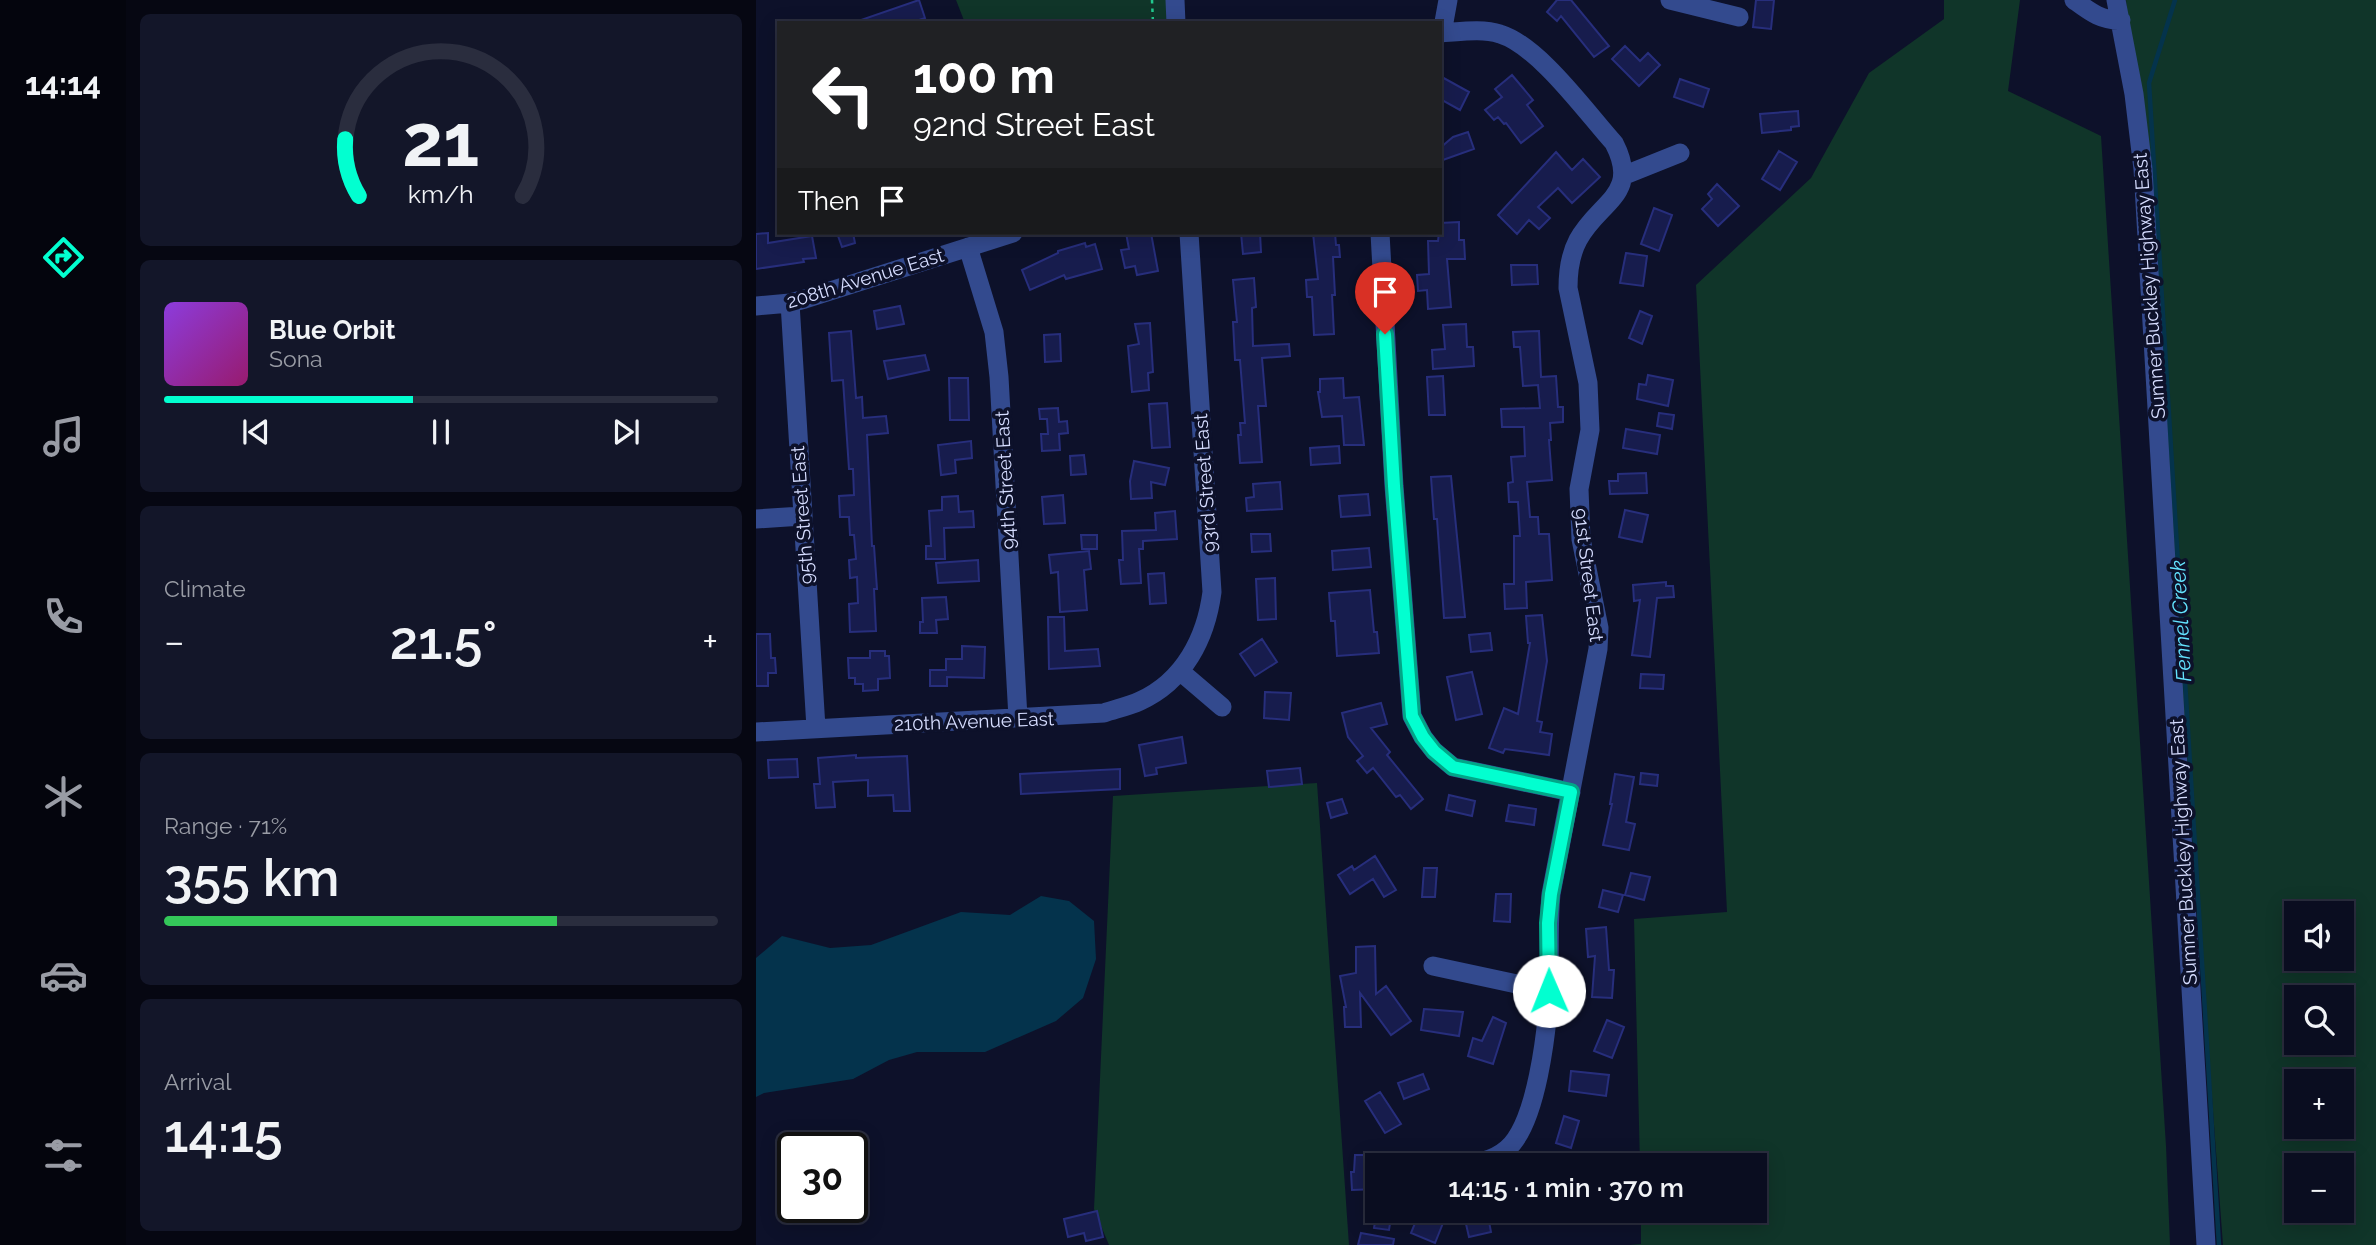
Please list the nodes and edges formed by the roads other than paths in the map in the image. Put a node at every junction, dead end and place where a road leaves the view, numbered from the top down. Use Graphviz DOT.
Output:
graph roads {
  1 [pos="1175,0"];
  2 [pos="1448,0"];
  3 [pos="1670,0"];
  4 [pos="2074,0"];
  5 [pos="2116,0"];
  6 [pos="1739,17"];
  7 [pos="2120,20"];
  8 [pos="1176,21"];
  9 [pos="1442,28"];
  10 [pos="1442,33"];
  11 [pos="1680,153"];
  12 [pos="1625,175"];
  13 [pos="1007,235"];
  14 [pos="1189,235"];
  15 [pos="1380,235"];
  16 [pos="968,247"];
  17 [pos="790,303"];
  18 [pos="756,306"];
  19 [pos="802,516"];
  20 [pos="756,519"];
  21 [pos="1181,672"];
  22 [pos="1222,707"];
  23 [pos="1018,718"];
  24 [pos="816,728"];
  25 [pos="756,732"];
  26 [pos="1571,792"];
  27 [pos="1433,966"];
  28 [pos="1549,991"];
  29 [pos="1500,1153"];
  30 [pos="2206,1245"];
  1 -- 8 [label="street"];
  2 -- 9 [label="street"];
  3 -- 6 [label="street"];
  4 -- 7 [label="street"];
  5 -- 7 [label="street, Sumner Buckley Highway East"];
  7 -- 30 [label="street, Sumner Buckley Highway East"];
  10 -- 12 [label="street"];
  11 -- 12 [label="street"];
  12 -- 26 [label="street, 91st Street East"];
  13 -- 16 [label="street, 208th Avenue East"];
  14 -- 21 [label="street, 93rd Street East"];
  15 -- 26 [label="street"];
  16 -- 17 [label="street, 208th Avenue East"];
  16 -- 23 [label="street, 94th Street East"];
  17 -- 18 [label="street, 208th Avenue East"];
  17 -- 19 [label="street, 95th Street East"];
  19 -- 20 [label="street"];
  19 -- 24 [label="street, 95th Street East"];
  21 -- 22 [label="street"];
  21 -- 23 [label="street, 210th Avenue East"];
  23 -- 24 [label="street, 210th Avenue East"];
  24 -- 25 [label="street, 210th Avenue East"];
  26 -- 28 [label="street, 91st Street East"];
  27 -- 28 [label="street"];
  28 -- 29 [label="street, 91st Street East"];
}
